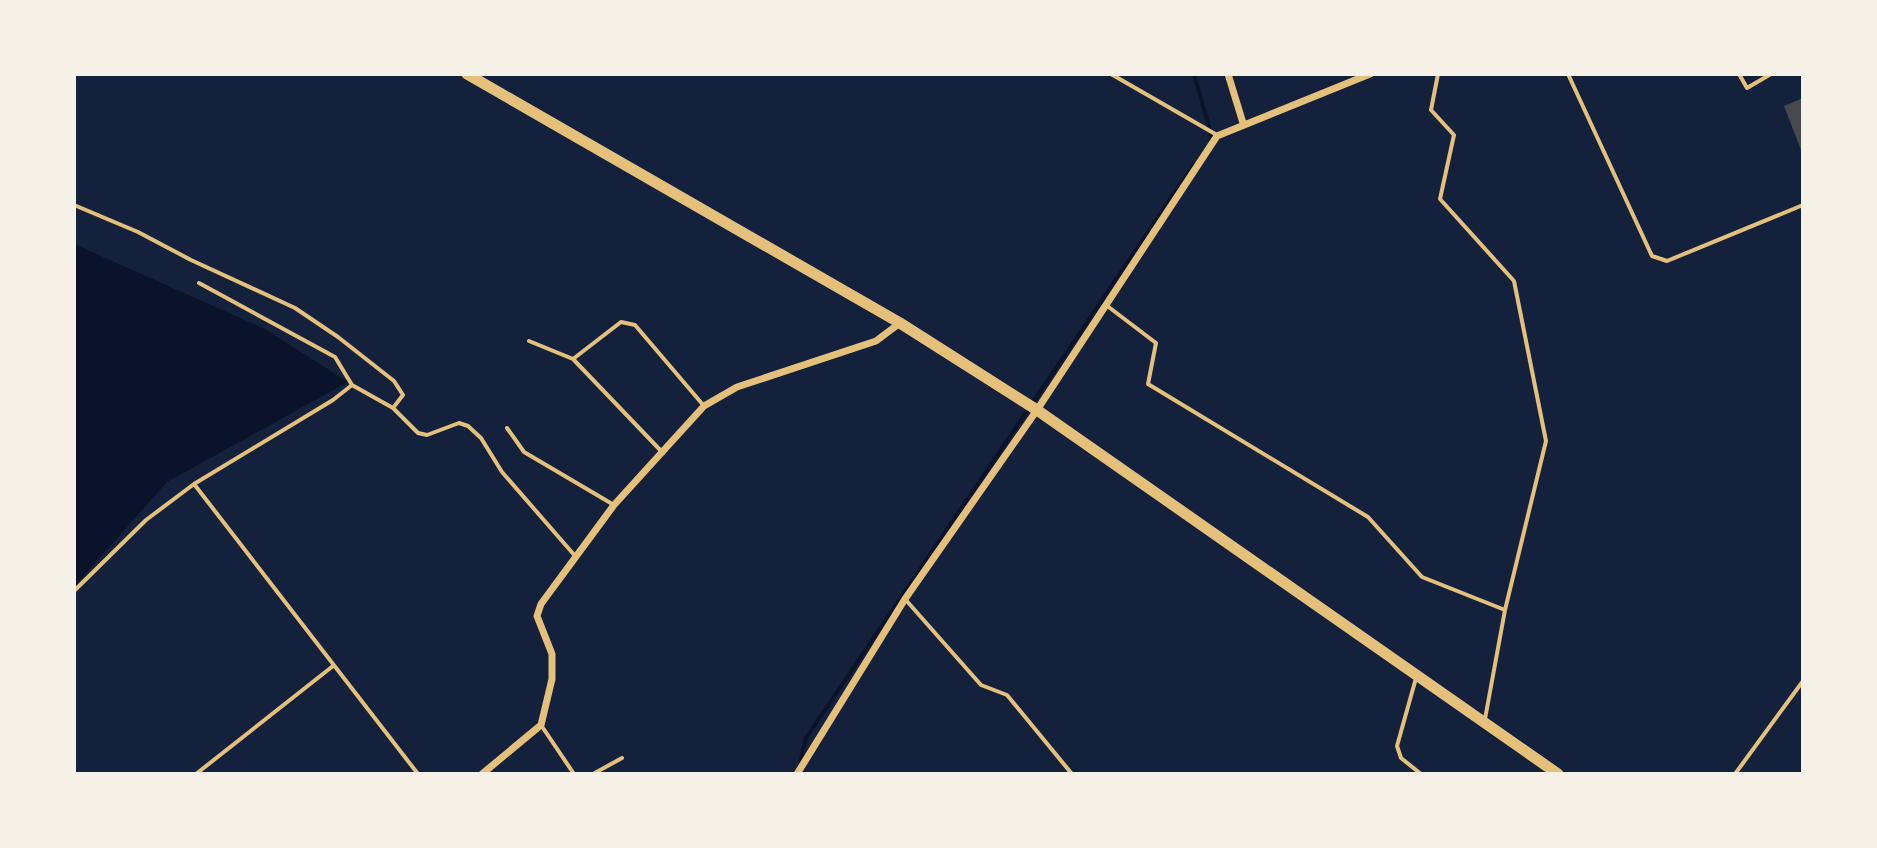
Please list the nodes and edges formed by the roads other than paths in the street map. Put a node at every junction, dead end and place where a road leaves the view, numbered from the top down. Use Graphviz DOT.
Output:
graph roads {
  1 [pos="467,74"];
  2 [pos="1111,74"];
  3 [pos="1228,74"];
  4 [pos="1370,74"];
  5 [pos="1438,74"];
  6 [pos="1568,74"];
  7 [pos="1739,74"];
  8 [pos="1771,74"];
  9 [pos="1243,123"];
  10 [pos="1217,136"];
  11 [pos="74,205"];
  12 [pos="1803,205"];
  13 [pos="199,283"];
  14 [pos="1106,305"];
  15 [pos="900,323"];
  16 [pos="529,341"];
  17 [pos="573,359"];
  18 [pos="352,385"];
  19 [pos="704,406"];
  20 [pos="393,408"];
  21 [pos="1033,408"];
  22 [pos="507,428"];
  23 [pos="663,453"];
  24 [pos="194,484"];
  25 [pos="614,505"];
  26 [pos="576,557"];
  27 [pos="74,591"];
  28 [pos="905,599"];
  29 [pos="1505,610"];
  30 [pos="333,666"];
  31 [pos="1416,677"];
  32 [pos="1803,681"];
  33 [pos="1484,724"];
  34 [pos="541,725"];
  35 [pos="622,758"];
  36 [pos="196,774"];
  37 [pos="418,774"];
  38 [pos="482,774"];
  39 [pos="574,774"];
  40 [pos="593,774"];
  41 [pos="797,774"];
  42 [pos="1072,774"];
  43 [pos="1421,774"];
  44 [pos="1558,774"];
  45 [pos="1735,774"];
  1 -- 15 [label="main road"];
  2 -- 10 [label="lane"];
  3 -- 9 [label="street"];
  4 -- 9 [label="street"];
  5 -- 29 [label="lane"];
  6 -- 12 [label="lane"];
  7 -- 8 [label="lane"];
  9 -- 10 [label="street"];
  10 -- 14 [label="street"];
  11 -- 20 [label="lane"];
  13 -- 18 [label="lane"];
  14 -- 21 [label="street"];
  14 -- 29 [label="lane"];
  15 -- 19 [label="street"];
  15 -- 21 [label="main road"];
  16 -- 17 [label="lane"];
  17 -- 19 [label="lane"];
  17 -- 23 [label="lane"];
  18 -- 20 [label="lane"];
  18 -- 24 [label="lane"];
  19 -- 23 [label="street"];
  20 -- 26 [label="lane"];
  21 -- 28 [label="street"];
  21 -- 31 [label="main road"];
  22 -- 25 [label="lane"];
  23 -- 25 [label="street"];
  24 -- 27 [label="lane"];
  24 -- 30 [label="lane"];
  25 -- 26 [label="street"];
  26 -- 34 [label="street"];
  28 -- 41 [label="street"];
  28 -- 42 [label="lane"];
  29 -- 33 [label="lane"];
  30 -- 36 [label="lane"];
  30 -- 37 [label="lane"];
  31 -- 33 [label="main road"];
  31 -- 43 [label="lane"];
  32 -- 45 [label="lane"];
  33 -- 44 [label="main road"];
  34 -- 38 [label="street"];
  34 -- 39 [label="lane"];
  35 -- 40 [label="lane"];
}
